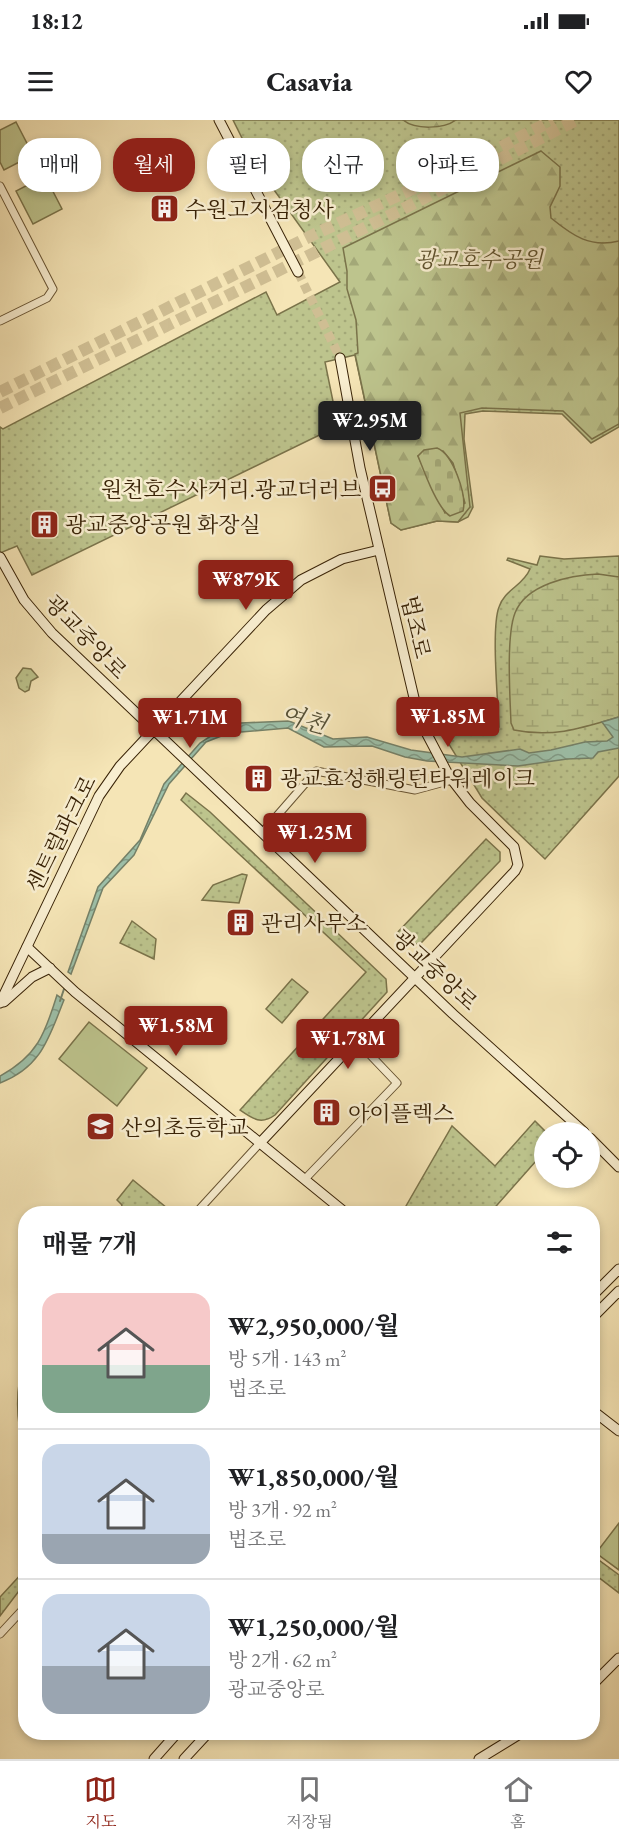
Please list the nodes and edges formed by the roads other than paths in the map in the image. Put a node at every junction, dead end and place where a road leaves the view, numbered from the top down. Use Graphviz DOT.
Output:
graph roads {
  1 [pos="219,120"];
  2 [pos="0,186"];
  3 [pos="298,272"];
  4 [pos="0,321"];
  5 [pos="340,358"];
  6 [pos="379,550"];
  7 [pos="0,557"];
  8 [pos="154,731"];
  9 [pos="450,778"];
  10 [pos="262,833"];
  11 [pos="27,947"];
  12 [pos="50,969"];
  13 [pos="416,979"];
  14 [pos="0,1004"];
  15 [pos="357,1041"];
  16 [pos="573,1122"];
  17 [pos="260,1143"];
  18 [pos="600,1147"];
  19 [pos="618,1164"];
  20 [pos="305,1179"];
  21 [pos="202,1206"];
  22 [pos="337,1206"];
  23 [pos="619,1269"];
  24 [pos="600,1288"];
  25 [pos="619,1291"];
  26 [pos="600,1310"];
  27 [pos="600,1416"];
  28 [pos="619,1431"];
  29 [pos="18,1615"];
  30 [pos="0,1634"];
  31 [pos="619,1658"];
  32 [pos="600,1677"];
  33 [pos="171,1740"];
  34 [pos="202,1740"];
  35 [pos="510,1740"];
  36 [pos="154,1759"];
  37 [pos="184,1759"];
  38 [pos="479,1759"];
  1 -- 3 [label="street"];
  2 -- 4 [label="street"];
  5 -- 6 [label="street, 법조로"];
  6 -- 8 [label="street, 센트럴파크로"];
  6 -- 9 [label="street, 법조로"];
  7 -- 8 [label="street, 광교중앙로"];
  8 -- 10 [label="street, 광교중앙로"];
  8 -- 11 [label="street, 센트럴파크로"];
  9 -- 10 [label="street"];
  9 -- 13 [label="street, 법조로"];
  10 -- 13 [label="street, 광교중앙로"];
  11 -- 12 [label="street"];
  11 -- 14 [label="street, 센트럴파크로"];
  12 -- 14 [label="street"];
  12 -- 17 [label="street"];
  13 -- 15 [label="street"];
  13 -- 16 [label="street, 광교중앙로"];
  15 -- 17 [label="street"];
  15 -- 20 [label="street"];
  17 -- 20 [label="street"];
  17 -- 21 [label="street"];
  18 -- 19 [label="street"];
  20 -- 22 [label="street"];
  23 -- 24 [label="street"];
  25 -- 26 [label="street"];
  27 -- 28 [label="street"];
  29 -- 30 [label="street"];
  31 -- 32 [label="street"];
  33 -- 36 [label="street"];
  34 -- 37 [label="street"];
  35 -- 38 [label="street"];
}
